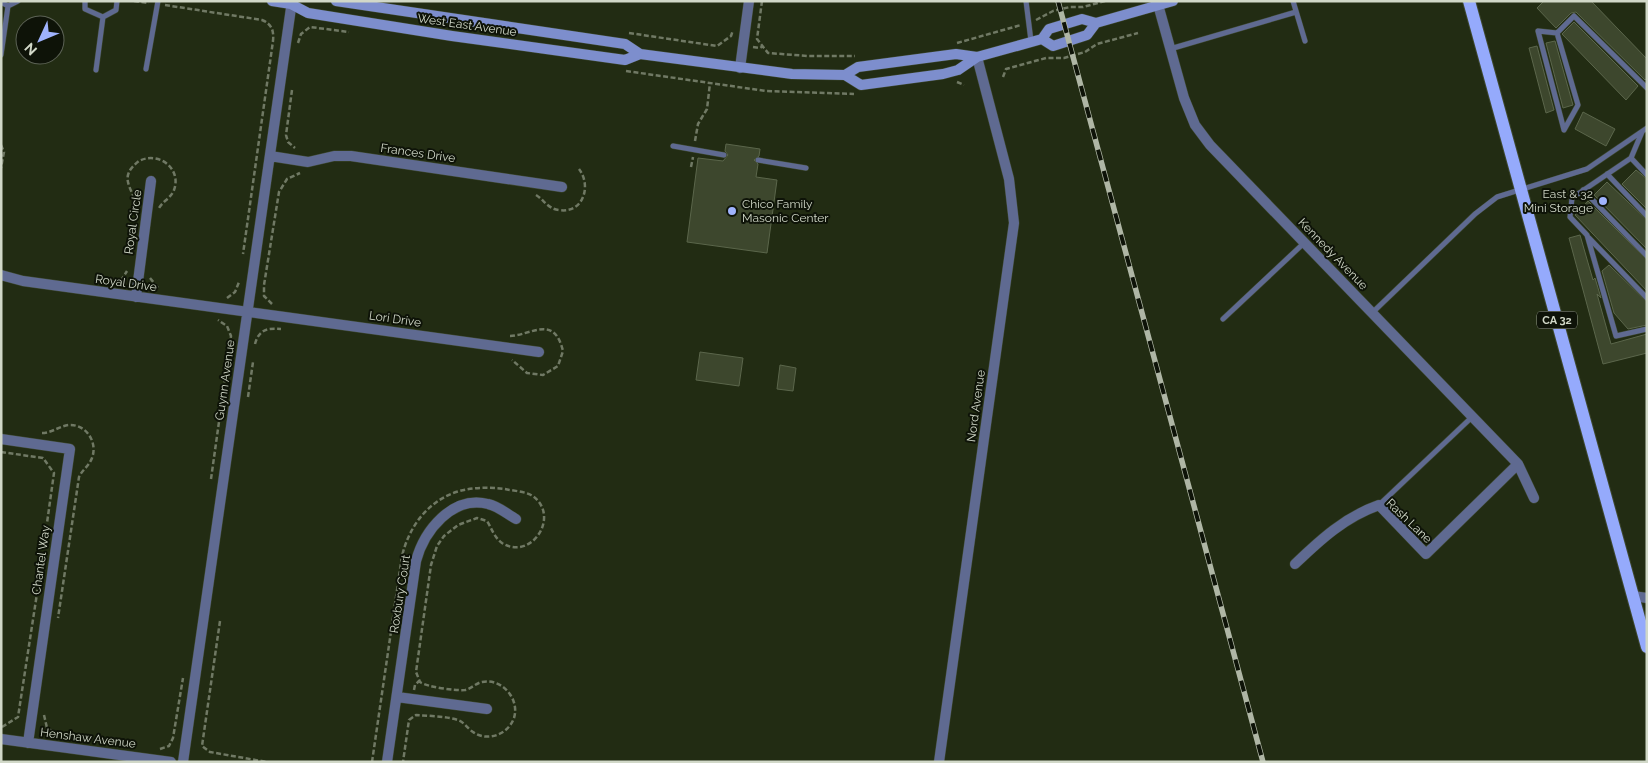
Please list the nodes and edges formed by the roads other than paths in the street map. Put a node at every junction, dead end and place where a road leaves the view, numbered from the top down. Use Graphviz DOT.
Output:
graph roads {
  1 [pos="18,1"];
  2 [pos="85,1"];
  3 [pos="117,1"];
  4 [pos="272,1"];
  5 [pos="336,1"];
  6 [pos="749,1"];
  7 [pos="1026,1"];
  8 [pos="1173,1"];
  9 [pos="1293,1"];
  10 [pos="1469,1"];
  11 [pos="1,2"];
  12 [pos="294,2"];
  13 [pos="158,3"];
  14 [pos="1157,3"];
  15 [pos="8,6"];
  16 [pos="1296,12"];
  17 [pos="103,17"];
  18 [pos="1096,23"];
  19 [pos="1557,33"];
  20 [pos="1037,40"];
  21 [pos="1305,41"];
  22 [pos="1170,49"];
  23 [pos="640,54"];
  24 [pos="1,55"];
  25 [pos="977,57"];
  26 [pos="740,68"];
  27 [pos="146,69"];
  28 [pos="96,70"];
  29 [pos="845,76"];
  30 [pos="1647,88"];
  31 [pos="1645,130"];
  32 [pos="674,146"];
  33 [pos="724,155"];
  34 [pos="270,156"];
  35 [pos="1631,158"];
  36 [pos="758,160"];
  37 [pos="806,168"];
  38 [pos="1607,174"];
  39 [pos="1647,175"];
  40 [pos="151,181"];
  41 [pos="562,187"];
  42 [pos="1521,188"];
  43 [pos="1583,190"];
  44 [pos="1647,216"];
  45 [pos="1587,235"];
  46 [pos="1304,242"];
  47 [pos="1647,256"];
  48 [pos="1,275"];
  49 [pos="136,297"];
  50 [pos="1647,298"];
  51 [pos="1372,312"];
  52 [pos="247,313"];
  53 [pos="1223,319"];
  54 [pos="1647,329"];
  55 [pos="539,352"];
  56 [pos="1473,416"];
  57 [pos="1,440"];
  58 [pos="1518,464"];
  59 [pos="1534,498"];
  60 [pos="1379,505"];
  61 [pos="516,519"];
  62 [pos="1295,564"];
  63 [pos="1633,596"];
  64 [pos="1647,598"];
  65 [pos="1647,647"];
  66 [pos="397,697"];
  67 [pos="487,709"];
  68 [pos="1,739"];
  69 [pos="28,743"];
  70 [pos="171,762"];
  71 [pos="183,762"];
  72 [pos="388,762"];
  73 [pos="939,762"];
  1 -- 15 [label="lane"];
  2 -- 17 [label="lane"];
  3 -- 17 [label="lane"];
  4 -- 12 [label="main road, West East Avenue"];
  5 -- 23 [label="main road, West East Avenue"];
  6 -- 26 [label="street"];
  7 -- 20 [label="lane"];
  8 -- 14 [label="main road, West East Avenue"];
  9 -- 16 [label="lane"];
  10 -- 42 [label="main road, CA 32"];
  11 -- 15 [label="lane"];
  12 -- 23 [label="main road, West East Avenue"];
  12 -- 34 [label="street, Guynn Avenue"];
  13 -- 27 [label="lane"];
  14 -- 18 [label="main road, West East Avenue"];
  14 -- 22 [label="street, Kennedy Avenue"];
  15 -- 24 [label="lane"];
  16 -- 21 [label="lane"];
  16 -- 22 [label="lane"];
  17 -- 28 [label="lane"];
  18 -- 20 [label="main road, West East Avenue"];
  18 -- 20 [label="main road, West East Avenue"];
  19 -- 19 [label="lane"];
  19 -- 30 [label="lane"];
  20 -- 25 [label="main road, West East Avenue"];
  22 -- 46 [label="street, Kennedy Avenue"];
  23 -- 26 [label="main road, West East Avenue"];
  25 -- 29 [label="main road, West East Avenue"];
  25 -- 29 [label="main road, West East Avenue"];
  25 -- 73 [label="street, Nord Avenue"];
  26 -- 29 [label="main road, West East Avenue"];
  31 -- 35 [label="lane"];
  31 -- 42 [label="lane"];
  32 -- 33 [label="lane"];
  34 -- 41 [label="street, Frances Drive"];
  34 -- 52 [label="street, Guynn Avenue"];
  35 -- 38 [label="lane"];
  35 -- 39 [label="lane"];
  36 -- 37 [label="lane"];
  38 -- 43 [label="lane"];
  38 -- 44 [label="lane"];
  40 -- 49 [label="street, Royal Circle"];
  42 -- 51 [label="lane"];
  42 -- 63 [label="main road, CA 32"];
  43 -- 45 [label="lane"];
  43 -- 47 [label="lane"];
  45 -- 50 [label="lane"];
  45 -- 54 [label="lane"];
  46 -- 51 [label="street, Kennedy Avenue"];
  46 -- 53 [label="lane"];
  48 -- 49 [label="street, Royal Drive"];
  49 -- 52 [label="street, Royal Drive"];
  51 -- 56 [label="street, Kennedy Avenue"];
  52 -- 55 [label="street, Lori Drive"];
  52 -- 71 [label="street, Guynn Avenue"];
  56 -- 58 [label="street, Kennedy Avenue"];
  56 -- 60 [label="lane"];
  57 -- 69 [label="street, Chantel Way"];
  58 -- 59 [label="street, Kennedy Avenue"];
  58 -- 60 [label="street, Rash Lane"];
  60 -- 62 [label="street, Rash Lane"];
  61 -- 66 [label="street, Roxbury Court"];
  63 -- 64 [label="street"];
  63 -- 65 [label="main road, CA 32"];
  66 -- 67 [label="street"];
  66 -- 72 [label="street, Roxbury Court"];
  68 -- 69 [label="street, Henshaw Avenue"];
  69 -- 70 [label="street, Henshaw Avenue"];
}
